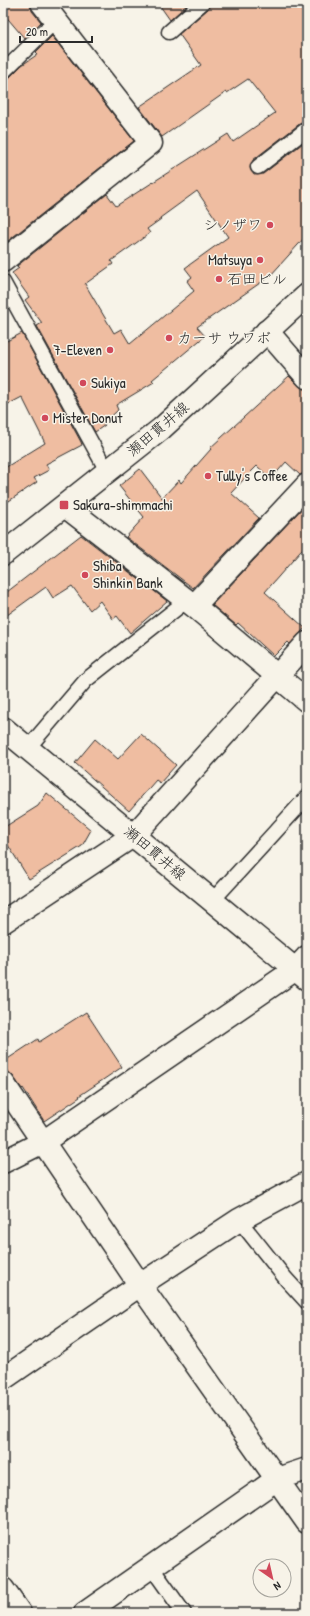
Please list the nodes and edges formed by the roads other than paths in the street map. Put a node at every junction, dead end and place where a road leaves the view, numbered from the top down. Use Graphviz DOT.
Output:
graph roads {
  1 [pos="42,3"];
  2 [pos="202,3"];
  3 [pos="56,20"];
  4 [pos="169,32"];
  5 [pos="3,72"];
  6 [pos="307,129"];
  7 [pos="258,167"];
  8 [pos="3,261"];
  9 [pos="3,282"];
  10 [pos="307,295"];
  11 [pos="267,331"];
  12 [pos="307,377"];
  13 [pos="107,471"];
  14 [pos="307,485"];
  15 [pos="65,506"];
  16 [pos="3,554"];
  17 [pos="190,604"];
  18 [pos="307,643"];
  19 [pos="277,676"];
  20 [pos="307,701"];
  21 [pos="3,728"];
  22 [pos="28,748"];
  23 [pos="307,797"];
  24 [pos="134,835"];
  25 [pos="212,901"];
  26 [pos="3,922"];
  27 [pos="303,968"];
  28 [pos="3,1083"];
  29 [pos="43,1142"];
  30 [pos="3,1162"];
  31 [pos="307,1183"];
  32 [pos="239,1220"];
  33 [pos="140,1284"];
  34 [pos="307,1302"];
  35 [pos="3,1379"];
  36 [pos="307,1470"];
  37 [pos="277,1479"];
  38 [pos="307,1522"];
  39 [pos="152,1568"];
  40 [pos="3,1588"];
  41 [pos="20,1613"];
  42 [pos="85,1613"];
  43 [pos="184,1613"];
  1 -- 3 [label="street"];
  2 -- 4 [label="lane"];
  3 -- 5 [label="lane"];
  3 -- 8 [label="street"];
  6 -- 7 [label="lane"];
  9 -- 13 [label="lane"];
  10 -- 11 [label="street, 瀬田貫井線"];
  11 -- 12 [label="street"];
  11 -- 13 [label="street, 瀬田貫井線"];
  13 -- 15 [label="street, 瀬田貫井線"];
  14 -- 17 [label="street"];
  15 -- 16 [label="street, 瀬田貫井線"];
  15 -- 17 [label="street"];
  17 -- 19 [label="street"];
  17 -- 22 [label="lane"];
  18 -- 19 [label="street"];
  19 -- 20 [label="street"];
  19 -- 24 [label="street"];
  21 -- 22 [label="street, 瀬田貫井線"];
  22 -- 24 [label="street, 瀬田貫井線"];
  23 -- 25 [label="lane"];
  24 -- 25 [label="street, 瀬田貫井線"];
  24 -- 26 [label="street"];
  25 -- 27 [label="street, 瀬田貫井線"];
  27 -- 29 [label="street"];
  28 -- 29 [label="street"];
  29 -- 30 [label="street"];
  29 -- 33 [label="street"];
  31 -- 32 [label="street"];
  32 -- 33 [label="street"];
  32 -- 34 [label="lane"];
  33 -- 35 [label="street"];
  33 -- 37 [label="street"];
  36 -- 37 [label="street"];
  37 -- 38 [label="street"];
  37 -- 39 [label="street"];
  39 -- 42 [label="street"];
  39 -- 43 [label="lane"];
  40 -- 41 [label="street"];
}
